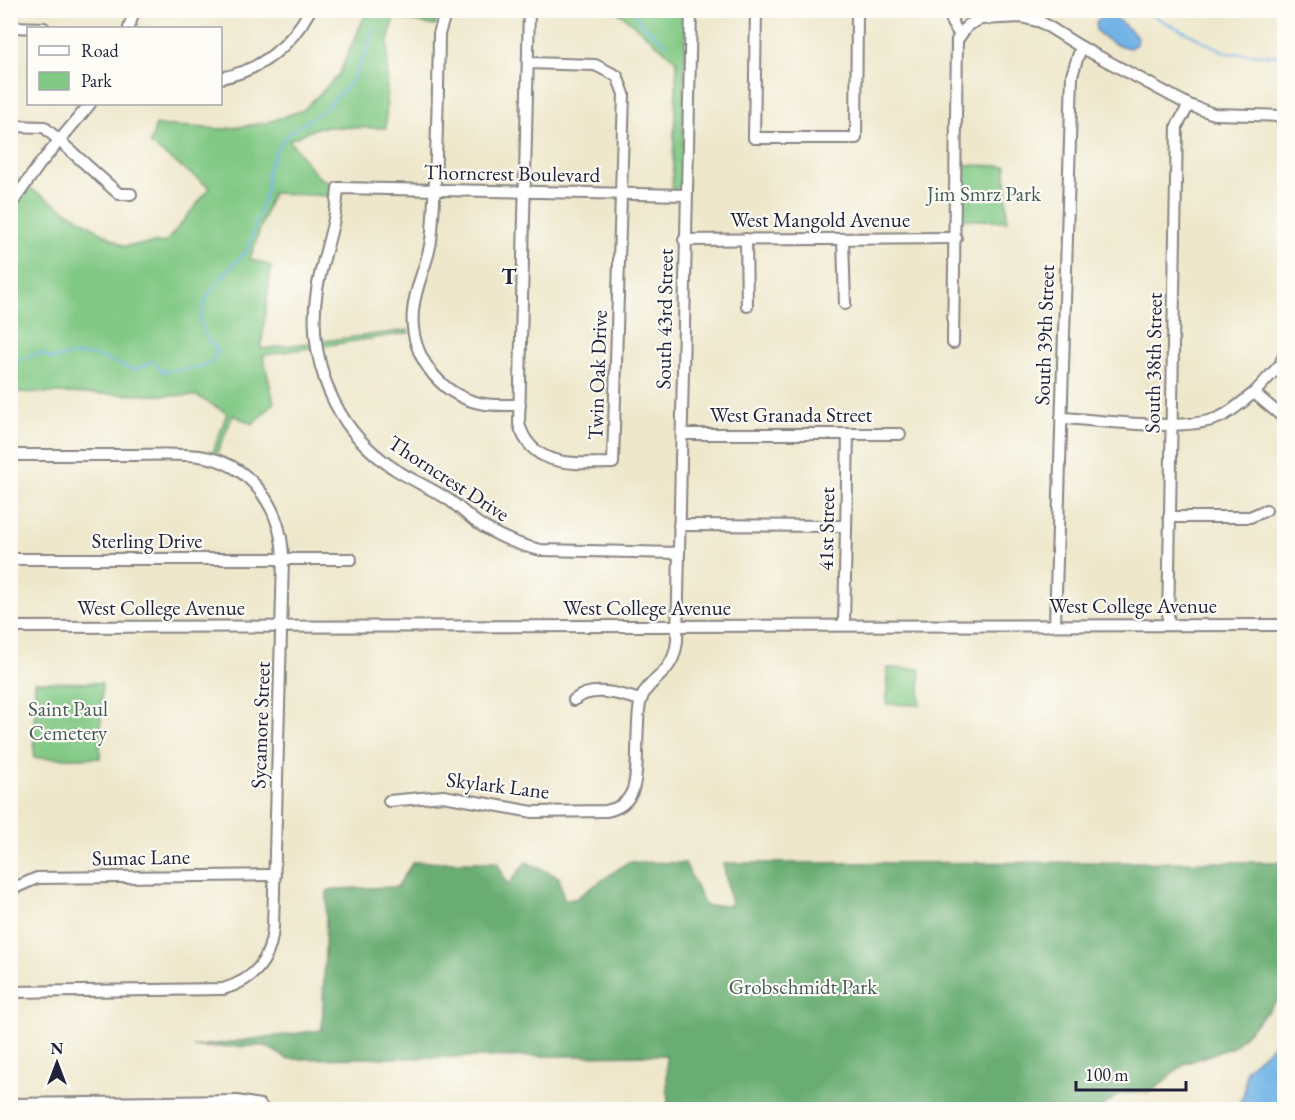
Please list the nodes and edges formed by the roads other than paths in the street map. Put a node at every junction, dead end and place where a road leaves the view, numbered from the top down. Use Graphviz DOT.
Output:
graph roads {
  1 [pos="134,10"];
  2 [pos="310,10"];
  3 [pos="448,10"];
  4 [pos="529,10"];
  5 [pos="692,10"];
  6 [pos="716,10"];
  7 [pos="858,10"];
  8 [pos="958,10"];
  9 [pos="966,10"];
  10 [pos="757,11"];
  11 [pos="981,19"];
  12 [pos="10,27"];
  13 [pos="129,27"];
  14 [pos="27,28"];
  15 [pos="958,38"];
  16 [pos="1081,47"];
  17 [pos="529,63"];
  18 [pos="222,77"];
  19 [pos="89,105"];
  20 [pos="1189,105"];
  21 [pos="1284,116"];
  22 [pos="10,126"];
  23 [pos="60,140"];
  24 [pos="338,188"];
  25 [pos="435,190"];
  26 [pos="524,191"];
  27 [pos="131,194"];
  28 [pos="622,195"];
  29 [pos="686,195"];
  30 [pos="10,206"];
  31 [pos="956,238"];
  32 [pos="746,239"];
  33 [pos="843,239"];
  34 [pos="684,240"];
  35 [pos="845,304"];
  36 [pos="747,306"];
  37 [pos="953,343"];
  38 [pos="1284,355"];
  39 [pos="1254,393"];
  40 [pos="520,405"];
  41 [pos="1061,418"];
  42 [pos="1284,418"];
  43 [pos="1171,424"];
  44 [pos="682,434"];
  45 [pos="848,434"];
  46 [pos="900,434"];
  47 [pos="10,455"];
  48 [pos="1266,510"];
  49 [pos="1169,517"];
  50 [pos="679,525"];
  51 [pos="845,526"];
  52 [pos="679,553"];
  53 [pos="283,559"];
  54 [pos="351,559"];
  55 [pos="10,560"];
  56 [pos="844,624"];
  57 [pos="1167,624"];
  58 [pos="1055,625"];
  59 [pos="1284,625"];
  60 [pos="282,626"];
  61 [pos="10,627"];
  62 [pos="676,627"];
  63 [pos="574,700"];
  64 [pos="640,700"];
  65 [pos="389,801"];
  66 [pos="275,875"];
  67 [pos="10,890"];
  68 [pos="10,992"];
  69 [pos="10,1104"];
  70 [pos="262,1107"];
  1 -- 13 [label="street"];
  2 -- 18 [label="street"];
  3 -- 25 [label="street"];
  4 -- 17 [label="street, Twin Oak Drive"];
  5 -- 29 [label="street, South 43rd Street"];
  6 -- 10 [label="street"];
  7 -- 10 [label="street"];
  8 -- 15 [label="street"];
  9 -- 11 [label="street"];
  11 -- 15 [label="street"];
  11 -- 16 [label="street"];
  12 -- 14 [label="street"];
  15 -- 31 [label="street"];
  16 -- 20 [label="street"];
  16 -- 41 [label="street, South 39th Street"];
  17 -- 26 [label="street, Twin Oak Drive"];
  17 -- 28 [label="street"];
  19 -- 23 [label="street"];
  20 -- 21 [label="street"];
  20 -- 43 [label="street, South 38th Street"];
  22 -- 23 [label="street"];
  23 -- 27 [label="street"];
  23 -- 30 [label="street"];
  24 -- 25 [label="street, Thorncrest Boulevard"];
  24 -- 52 [label="street, Thorncrest Drive"];
  25 -- 26 [label="street, Thorncrest Boulevard"];
  25 -- 40 [label="street"];
  26 -- 28 [label="street, Thorncrest Boulevard"];
  26 -- 40 [label="street, Twin Oak Drive"];
  28 -- 29 [label="street, Thorncrest Boulevard"];
  28 -- 40 [label="street, Twin Oak Drive"];
  29 -- 34 [label="street, South 43rd Street"];
  31 -- 33 [label="street, West Mangold Avenue"];
  31 -- 37 [label="street"];
  32 -- 33 [label="street, West Mangold Avenue"];
  32 -- 34 [label="street, West Mangold Avenue"];
  32 -- 36 [label="street"];
  33 -- 35 [label="street"];
  34 -- 44 [label="street, South 43rd Street"];
  38 -- 39 [label="street"];
  39 -- 42 [label="street"];
  39 -- 43 [label="street"];
  41 -- 43 [label="street"];
  41 -- 58 [label="street, South 39th Street"];
  43 -- 49 [label="street, South 38th Street"];
  44 -- 45 [label="street, West Granada Street"];
  44 -- 50 [label="street, South 43rd Street"];
  45 -- 46 [label="street, West Granada Street"];
  45 -- 51 [label="street, 41st Street"];
  47 -- 53 [label="street, Sycamore Street"];
  48 -- 49 [label="street"];
  49 -- 57 [label="street, South 38th Street"];
  50 -- 51 [label="street"];
  50 -- 52 [label="street, South 43rd Street"];
  51 -- 56 [label="street, 41st Street"];
  52 -- 62 [label="street, South 43rd Street"];
  53 -- 54 [label="street, Sterling Drive"];
  53 -- 55 [label="street, Sterling Drive"];
  53 -- 60 [label="street, Sycamore Street"];
  56 -- 58 [label="street, West College Avenue"];
  56 -- 62 [label="street, West College Avenue"];
  57 -- 58 [label="street, West College Avenue"];
  57 -- 59 [label="street, West College Avenue"];
  60 -- 61 [label="street, West College Avenue"];
  60 -- 62 [label="street, West College Avenue"];
  60 -- 66 [label="street, Sycamore Street"];
  62 -- 64 [label="street"];
  63 -- 64 [label="street"];
  64 -- 65 [label="street, Skylark Lane"];
  66 -- 67 [label="street, Sumac Lane"];
  66 -- 68 [label="street, Sycamore Street"];
  69 -- 70 [label="street"];
}
